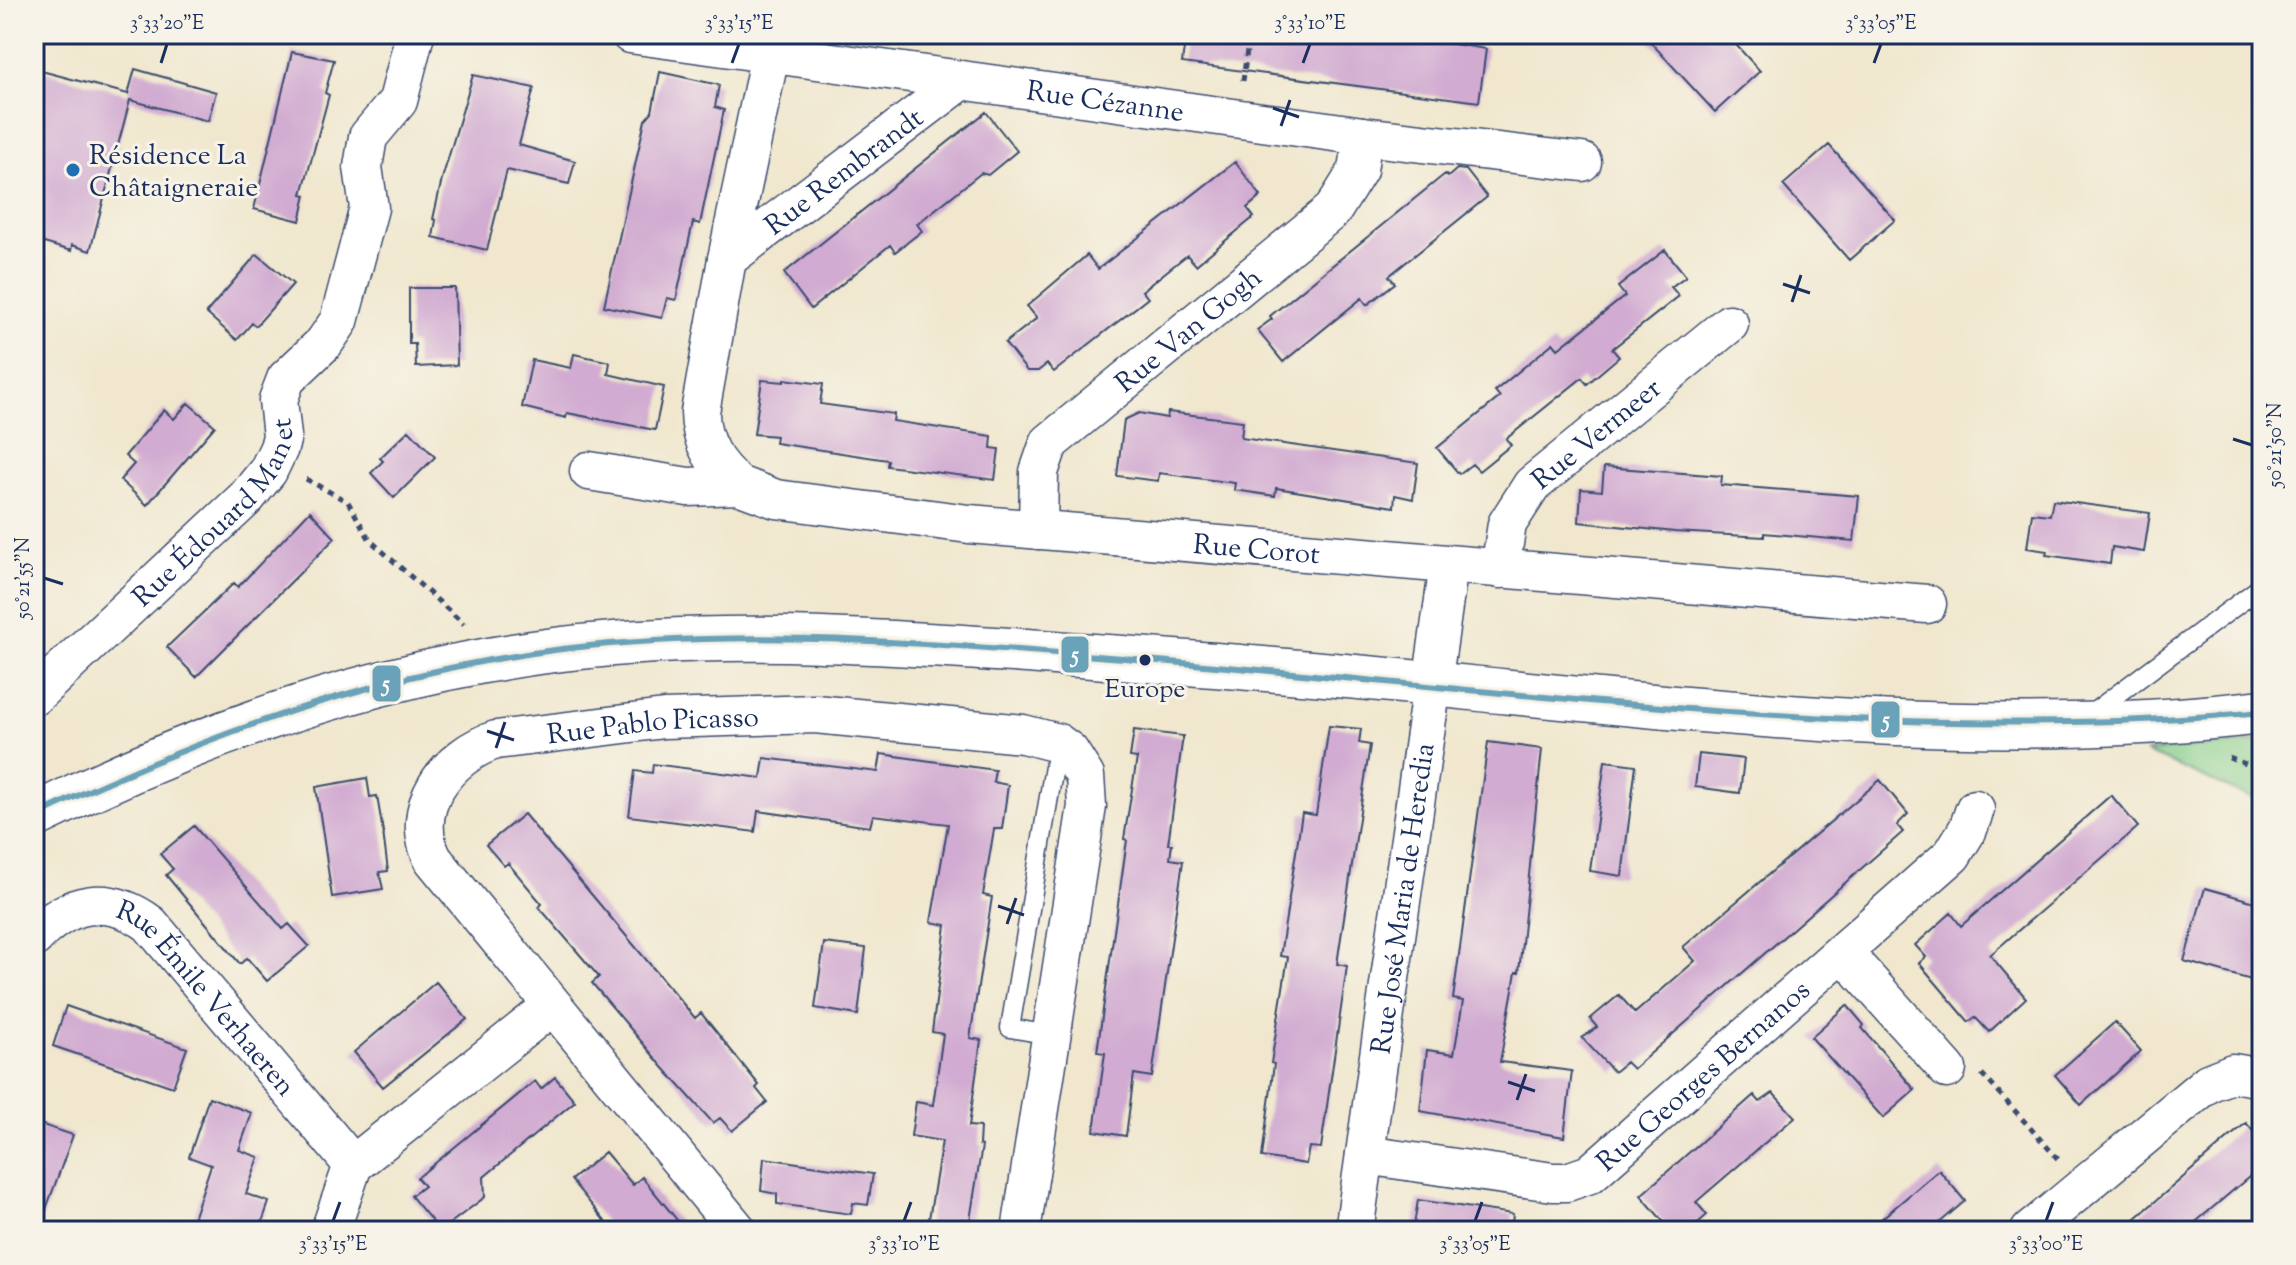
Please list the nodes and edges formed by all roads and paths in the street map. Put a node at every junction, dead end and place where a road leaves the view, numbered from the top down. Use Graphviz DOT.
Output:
graph roads {
  1 [pos="415,34"];
  2 [pos="630,34"];
  3 [pos="1249,34"];
  4 [pos="770,55"];
  5 [pos="961,81"];
  6 [pos="1238,118"];
  7 [pos="1363,136"];
  8 [pos="1582,162"];
  9 [pos="727,259"];
  10 [pos="1729,324"];
  11 [pos="274,461"];
  12 [pos="589,471"];
  13 [pos="738,485"];
  14 [pos="1038,530"];
  15 [pos="1449,565"];
  16 [pos="1500,569"];
  17 [pos="2262,586"];
  18 [pos="1927,604"];
  19 [pos="486,661"];
  20 [pos="1434,684"];
  21 [pos="34,696"];
  22 [pos="2262,712"];
  23 [pos="2075,726"];
  24 [pos="1975,809"];
  25 [pos="34,816"];
  26 [pos="34,938"];
  27 [pos="1843,952"];
  28 [pos="552,1006"];
  29 [pos="1963,1070"];
  30 [pos="2262,1078"];
  31 [pos="1365,1155"];
  32 [pos="353,1165"];
  33 [pos="2083,1187"];
  34 [pos="2047,1225"];
  35 [pos="330,1231"];
  36 [pos="738,1231"];
  37 [pos="1021,1231"];
  38 [pos="1354,1231"];
  1 -- 11 [label="street, Rue Édouard Manet"];
  2 -- 4 [label="street, Rue Cézanne"];
  3 -- 6 [label="path"];
  4 -- 5 [label="street, Rue Cézanne"];
  4 -- 9 [label="street, Rue Rembrandt"];
  5 -- 6 [label="street, Rue Cézanne"];
  5 -- 9 [label="street, Rue Rembrandt"];
  6 -- 7 [label="street, Rue Cézanne"];
  7 -- 8 [label="street, Rue Cézanne"];
  7 -- 14 [label="street, Rue Van Gogh"];
  9 -- 13 [label="street, Rue Rembrandt"];
  10 -- 16 [label="street, Rue Vermeer"];
  11 -- 19 [label="path"];
  11 -- 21 [label="street, Rue Édouard Manet"];
  12 -- 13 [label="street, Rue Corot"];
  13 -- 14 [label="street, Rue Corot"];
  14 -- 15 [label="street, Rue Corot"];
  15 -- 16 [label="street, Rue Corot"];
  15 -- 20 [label="street, Rue José Maria de Heredia"];
  16 -- 18 [label="street, Rue Corot"];
  17 -- 23 [label="lane"];
  19 -- 20 [label="street"];
  19 -- 25 [label="street"];
  20 -- 23 [label="street"];
  20 -- 31 [label="street, Rue José Maria de Heredia"];
  22 -- 23 [label="street"];
  24 -- 27 [label="street, Rue Georges Bernanos"];
  26 -- 32 [label="street, Rue Émile Verhaeren"];
  27 -- 29 [label="street"];
  27 -- 31 [label="street, Rue Georges Bernanos"];
  28 -- 32 [label="street"];
  28 -- 36 [label="street, Rue Pablo Picasso"];
  28 -- 37 [label="street, Rue Pablo Picasso"];
  29 -- 33 [label="path"];
  30 -- 33 [label="street"];
  31 -- 38 [label="street, Rue José Maria de Heredia"];
  32 -- 35 [label="street"];
  33 -- 34 [label="street"];
}
